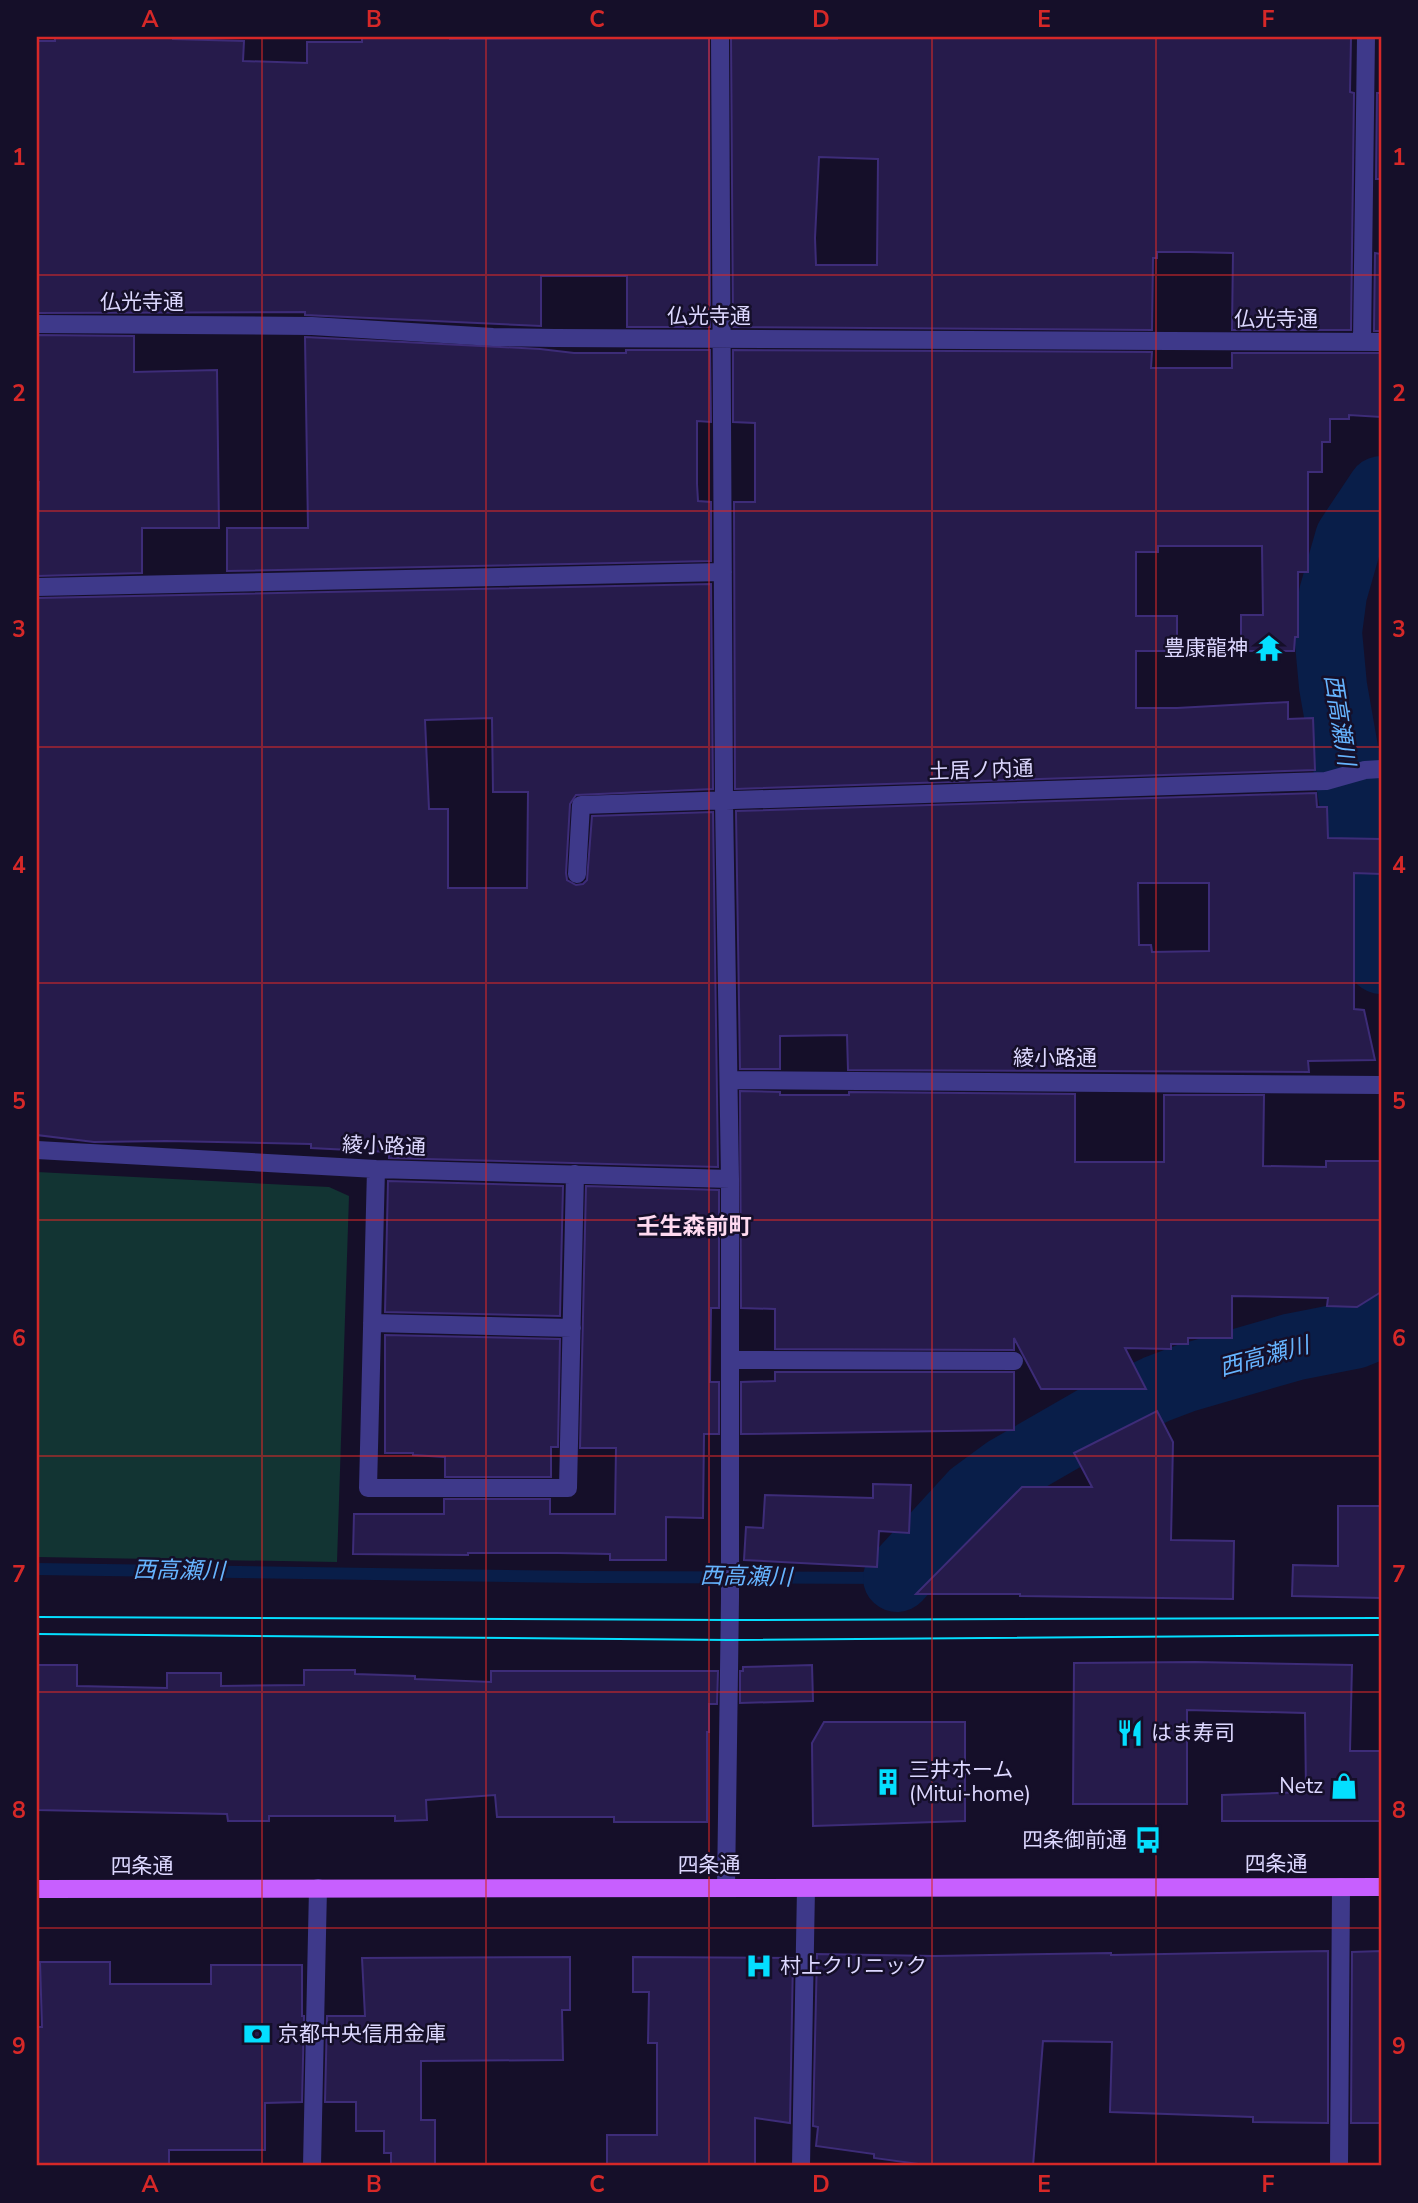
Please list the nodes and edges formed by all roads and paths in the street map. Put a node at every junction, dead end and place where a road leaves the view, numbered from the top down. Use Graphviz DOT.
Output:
graph roads {
  1 [pos="720,37"];
  2 [pos="1366,37"];
  3 [pos="37,324"];
  4 [pos="722,339"];
  5 [pos="1362,342"];
  6 [pos="1381,342"];
  7 [pos="723,572"];
  8 [pos="37,586"];
  9 [pos="1381,769"];
  10 [pos="724,801"];
  11 [pos="577,874"];
  12 [pos="729,1080"];
  13 [pos="1381,1085"];
  14 [pos="37,1150"];
  15 [pos="376,1169"];
  16 [pos="575,1174"];
  17 [pos="730,1179"];
  18 [pos="372,1323"];
  19 [pos="572,1328"];
  20 [pos="730,1360"];
  21 [pos="1014,1361"];
  22 [pos="1341,1887"];
  23 [pos="1381,1887"];
  24 [pos="318,1888"];
  25 [pos="726,1888"];
  26 [pos="806,1888"];
  27 [pos="37,1889"];
  28 [pos="312,2166"];
  29 [pos="801,2166"];
  30 [pos="1339,2166"];
  1 -- 4 [label="street"];
  2 -- 5 [label="street"];
  3 -- 4 [label="street, 仏光寺通"];
  4 -- 5 [label="street, 仏光寺通"];
  4 -- 7 [label="street"];
  5 -- 6 [label="street, 仏光寺通"];
  7 -- 8 [label="street"];
  7 -- 10 [label="street"];
  9 -- 10 [label="street, 土居ノ内通"];
  10 -- 11 [label="street, 土居ノ内通"];
  10 -- 12 [label="street"];
  12 -- 13 [label="street, 綾小路通"];
  12 -- 17 [label="street"];
  14 -- 15 [label="street, 綾小路通"];
  15 -- 16 [label="street, 綾小路通"];
  15 -- 18 [label="street"];
  16 -- 17 [label="street, 綾小路通"];
  16 -- 19 [label="street"];
  17 -- 20 [label="street"];
  18 -- 19 [label="street"];
  18 -- 19 [label="street"];
  20 -- 21 [label="street"];
  20 -- 25 [label="street"];
  22 -- 23 [label="main road, 四条通"];
  22 -- 26 [label="main road, 四条通"];
  22 -- 30 [label="street"];
  24 -- 25 [label="main road, 四条通"];
  24 -- 27 [label="main road, 四条通"];
  24 -- 28 [label="street"];
  25 -- 26 [label="main road, 四条通"];
  26 -- 29 [label="street"];
}
